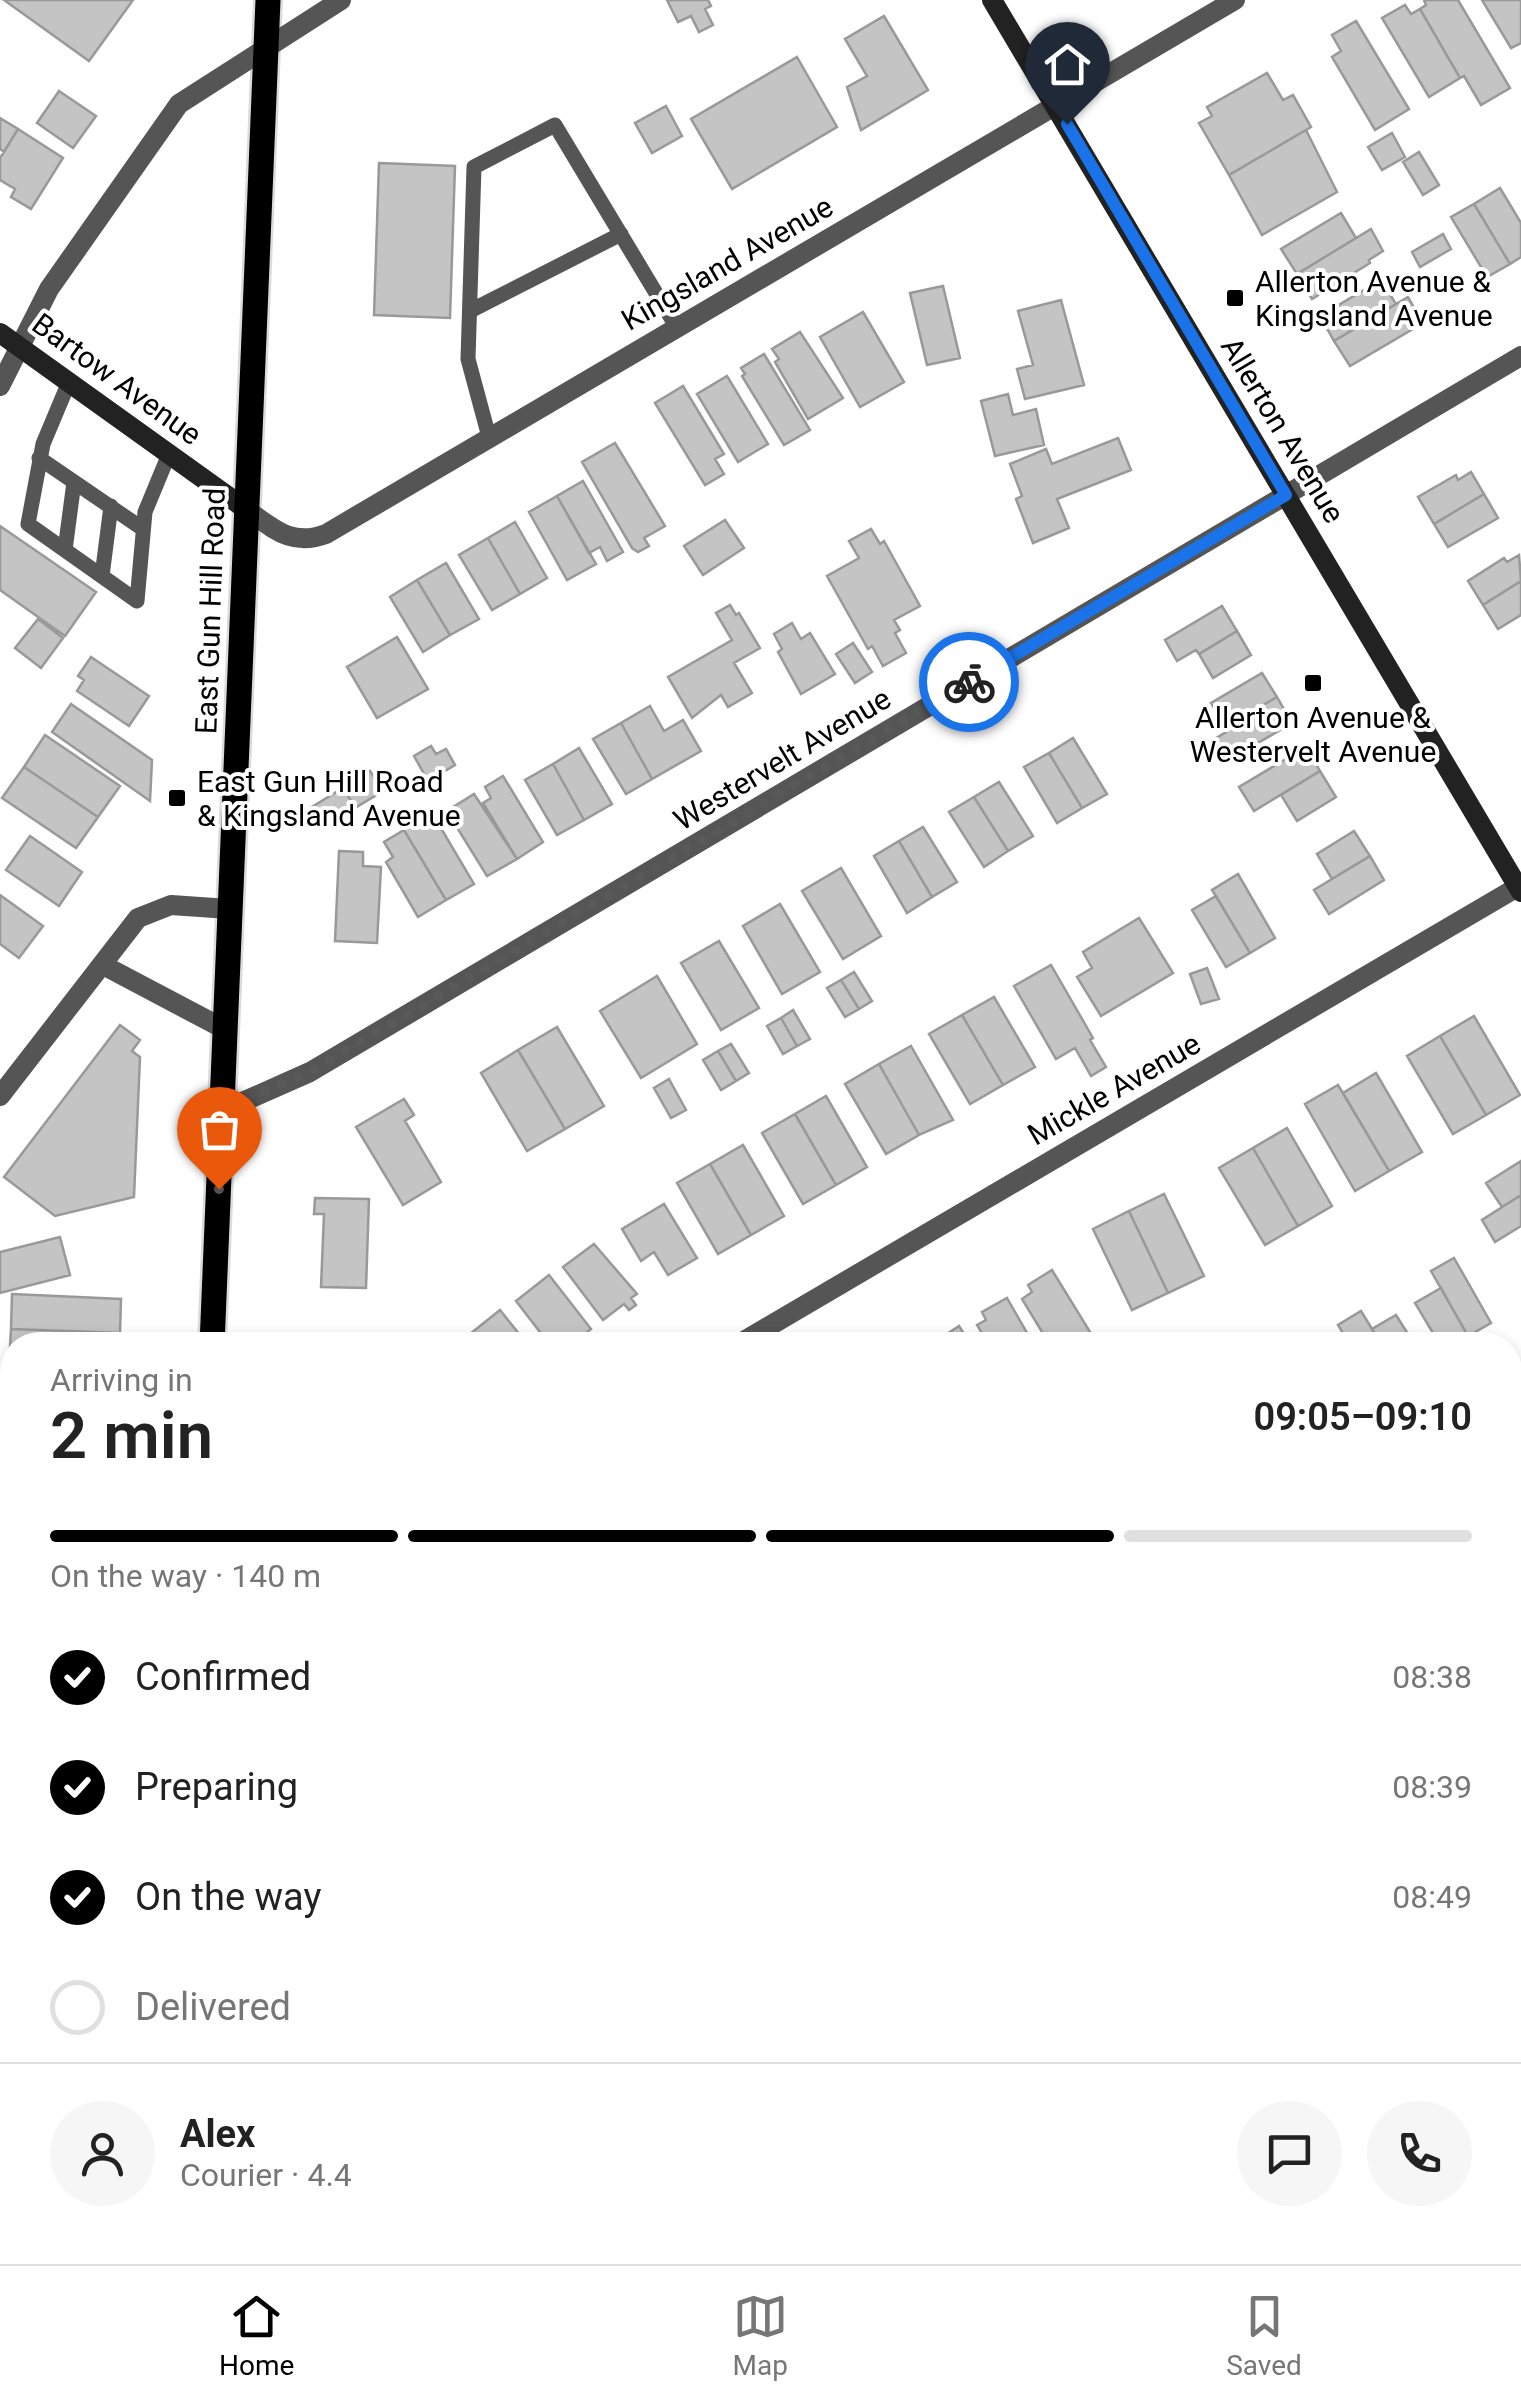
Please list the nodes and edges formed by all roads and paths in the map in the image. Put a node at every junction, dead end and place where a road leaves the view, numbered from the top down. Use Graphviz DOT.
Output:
graph roads {
  1 [pos="268,0"];
  2 [pos="341,0"];
  3 [pos="992,0"];
  4 [pos="1235,0"];
  5 [pos="266,46"];
  6 [pos="1056,106"];
  7 [pos="621,234"];
  8 [pos="470,311"];
  9 [pos="677,328"];
  10 [pos="0,333"];
  11 [pos="22,348"];
  12 [pos="1521,356"];
  13 [pos="69,382"];
  14 [pos="0,386"];
  15 [pos="489,437"];
  16 [pos="169,454"];
  17 [pos="39,458"];
  18 [pos="74,482"];
  19 [pos="1286,495"];
  20 [pos="111,506"];
  21 [pos="247,510"];
  22 [pos="143,529"];
  23 [pos="65,550"];
  24 [pos="102,576"];
  25 [pos="1520,888"];
  26 [pos="229,910"];
  27 [pos="104,964"];
  28 [pos="226,1030"];
  29 [pos="0,1096"];
  30 [pos="222,1110"];
  31 [pos="213,1332"];
  32 [pos="759,1332"];
  1 -- 5 [label="main road, East Gun Hill Road"];
  2 -- 5 [label="street"];
  3 -- 6 [label="main road, Allerton Avenue"];
  4 -- 6 [label="street, Kingsland Avenue"];
  5 -- 11 [label="street"];
  5 -- 21 [label="main road, East Gun Hill Road"];
  6 -- 9 [label="street, Kingsland Avenue"];
  6 -- 19 [label="main road, Allerton Avenue"];
  7 -- 8 [label="lane"];
  7 -- 8 [label="lane"];
  7 -- 9 [label="lane"];
  8 -- 15 [label="lane"];
  9 -- 15 [label="street, Kingsland Avenue"];
  10 -- 11 [label="main road, Bartow Avenue"];
  11 -- 13 [label="main road, Bartow Avenue"];
  11 -- 14 [label="street"];
  12 -- 19 [label="street, Westervelt Avenue"];
  13 -- 16 [label="main road, Bartow Avenue"];
  13 -- 17 [label="lane"];
  15 -- 21 [label="street, Kingsland Avenue"];
  16 -- 21 [label="main road, Bartow Avenue"];
  16 -- 22 [label="lane"];
  17 -- 18 [label="lane"];
  17 -- 23 [label="lane"];
  18 -- 20 [label="lane"];
  18 -- 23 [label="lane"];
  19 -- 25 [label="main road, Allerton Avenue"];
  19 -- 30 [label="street, Westervelt Avenue"];
  20 -- 22 [label="lane"];
  20 -- 24 [label="lane"];
  21 -- 26 [label="main road, East Gun Hill Road"];
  22 -- 24 [label="lane"];
  23 -- 24 [label="lane"];
  25 -- 32 [label="street, Mickle Avenue"];
  26 -- 27 [label="street"];
  26 -- 28 [label="main road, East Gun Hill Road"];
  27 -- 28 [label="street"];
  27 -- 29 [label="street"];
  28 -- 30 [label="main road, East Gun Hill Road"];
  30 -- 31 [label="main road, East Gun Hill Road"];
}
